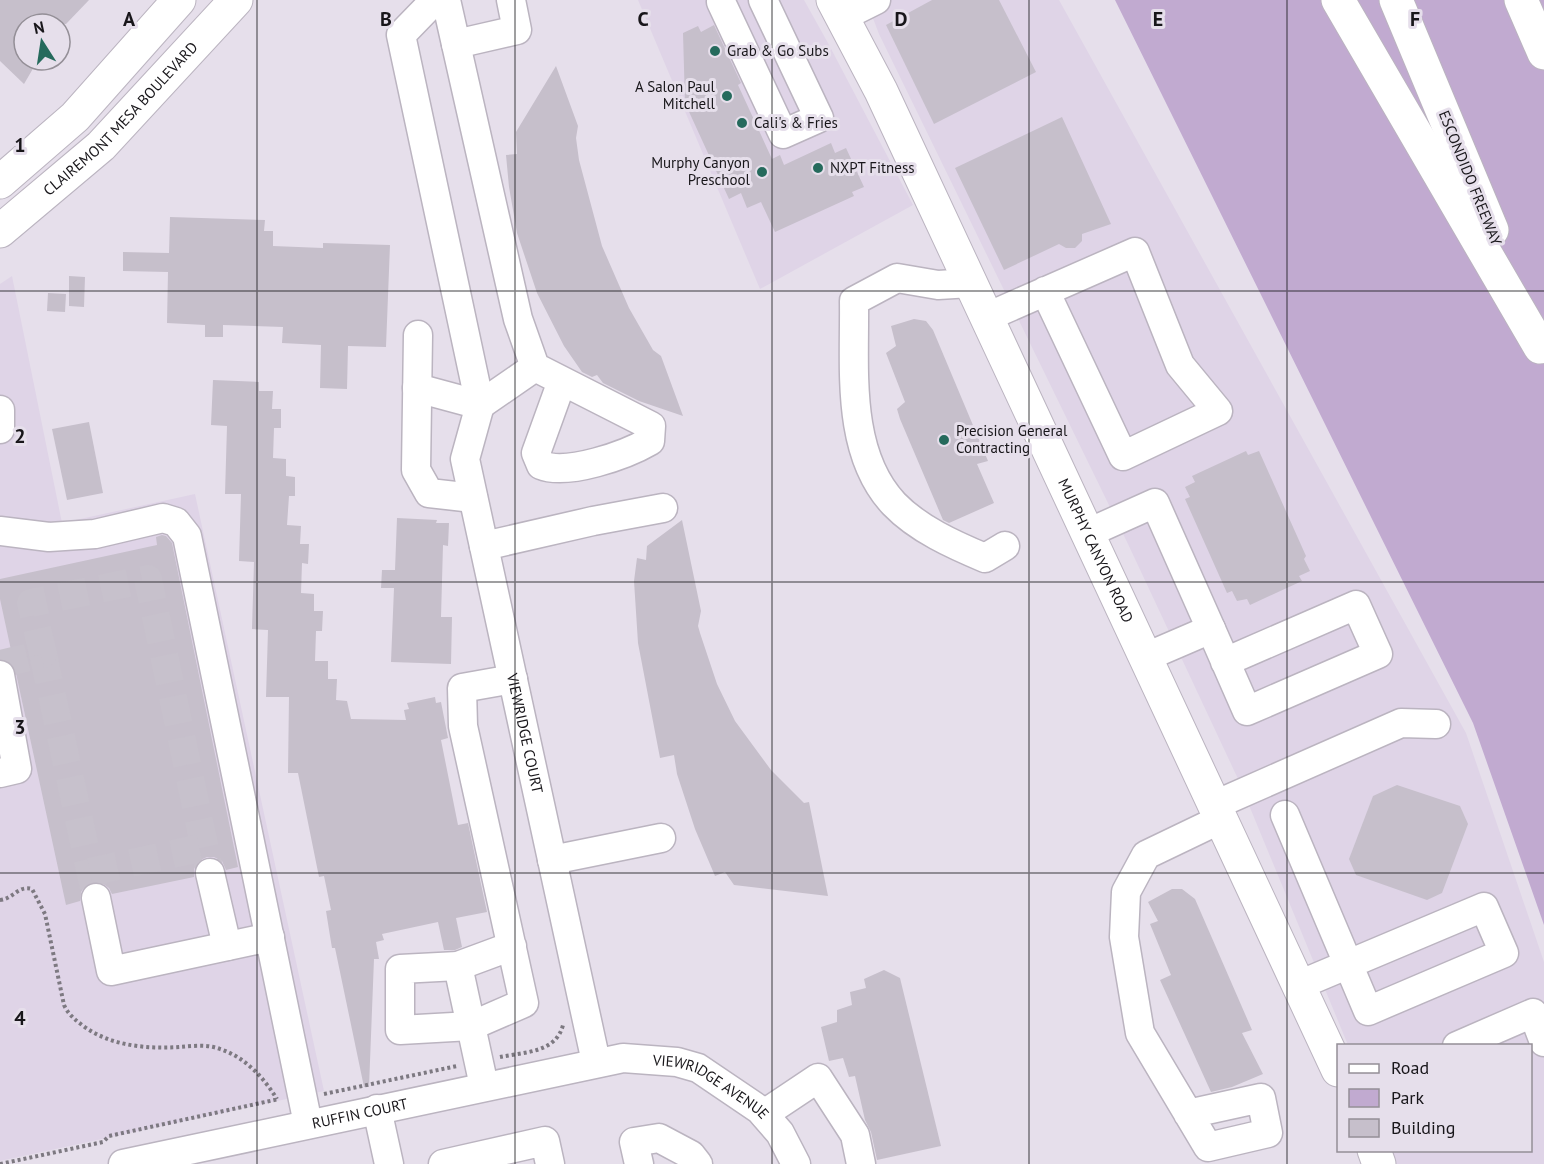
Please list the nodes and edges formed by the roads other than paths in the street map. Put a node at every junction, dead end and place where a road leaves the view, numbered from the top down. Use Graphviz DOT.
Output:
graph roads {
  1 [pos="179,0"];
  2 [pos="236,0"];
  3 [pos="435,0"];
  4 [pos="446,0"];
  5 [pos="511,0"];
  6 [pos="763,0"];
  7 [pos="876,0"];
  8 [pos="1338,0"];
  9 [pos="1396,0"];
  10 [pos="1521,0"];
  11 [pos="719,1"];
  12 [pos="838,8"];
  13 [pos="456,44"];
  14 [pos="1544,53"];
  15 [pos="0,182"];
  16 [pos="0,231"];
  17 [pos="971,283"];
  18 [pos="1045,291"];
  19 [pos="987,317"];
  20 [pos="418,335"];
  21 [pos="1542,352"];
  22 [pos="535,367"];
  23 [pos="562,381"];
  24 [pos="417,388"];
  25 [pos="480,405"];
  26 [pos="0,410"];
  27 [pos="0,429"];
  28 [pos="473,498"];
  29 [pos="663,508"];
  30 [pos="0,531"];
  31 [pos="1088,533"];
  32 [pos="484,546"];
  33 [pos="1005,546"];
  34 [pos="1211,629"];
  35 [pos="1146,657"];
  36 [pos="1225,662"];
  37 [pos="0,675"];
  38 [pos="513,679"];
  39 [pos="1436,724"];
  40 [pos="6,737"];
  41 [pos="0,773"];
  42 [pos="1218,812"];
  43 [pos="1285,814"];
  44 [pos="661,838"];
  45 [pos="552,860"];
  46 [pos="210,873"];
  47 [pos="96,898"];
  48 [pos="270,937"];
  49 [pos="226,946"];
  50 [pos="512,946"];
  51 [pos="1348,964"];
  52 [pos="458,966"];
  53 [pos="1299,985"];
  54 [pos="471,1026"];
  55 [pos="1544,1042"];
  56 [pos="1462,1044"];
  57 [pos="596,1062"];
  58 [pos="1337,1068"];
  59 [pos="481,1073"];
  60 [pos="377,1109"];
  61 [pos="764,1114"];
  62 [pos="1188,1114"];
  63 [pos="308,1124"];
  64 [pos="230,1153"];
  65 [pos="165,1160"];
  66 [pos="123,1164"];
  67 [pos="389,1164"];
  68 [pos="443,1164"];
  69 [pos="550,1164"];
  70 [pos="639,1164"];
  71 [pos="698,1164"];
  72 [pos="796,1164"];
  73 [pos="861,1164"];
  1 -- 15 [label="main road"];
  2 -- 16 [label="main road, CLAIREMONT MESA BOULEVARD"];
  3 -- 25 [label="street"];
  4 -- 13 [label="street"];
  5 -- 13 [label="street"];
  6 -- 11 [label="street"];
  7 -- 12 [label="street"];
  8 -- 21 [label="main road"];
  9 -- 21 [label="main road, ESCONDIDO FREEWAY"];
  10 -- 14 [label="main road"];
  12 -- 17 [label="main road, MURPHY CANYON ROAD"];
  13 -- 22 [label="street"];
  17 -- 19 [label="main road, MURPHY CANYON ROAD"];
  17 -- 33 [label="street"];
  18 -- 18 [label="street"];
  18 -- 19 [label="street"];
  19 -- 31 [label="main road, MURPHY CANYON ROAD"];
  20 -- 24 [label="street"];
  22 -- 23 [label="street"];
  22 -- 25 [label="street"];
  24 -- 25 [label="street"];
  24 -- 28 [label="street"];
  25 -- 28 [label="street, VIEWRIDGE COURT"];
  26 -- 27 [label="street"];
  28 -- 32 [label="street, VIEWRIDGE COURT"];
  29 -- 32 [label="street"];
  30 -- 48 [label="street"];
  31 -- 34 [label="street"];
  31 -- 35 [label="main road, MURPHY CANYON ROAD"];
  32 -- 38 [label="street, VIEWRIDGE COURT"];
  34 -- 35 [label="street"];
  34 -- 36 [label="street"];
  35 -- 42 [label="main road, MURPHY CANYON ROAD"];
  36 -- 36 [label="street"];
  37 -- 40 [label="street"];
  38 -- 45 [label="street, VIEWRIDGE COURT"];
  38 -- 50 [label="street"];
  39 -- 42 [label="street"];
  40 -- 41 [label="street"];
  42 -- 53 [label="main road, MURPHY CANYON ROAD"];
  42 -- 62 [label="street"];
  43 -- 51 [label="street"];
  44 -- 45 [label="street"];
  45 -- 57 [label="street, VIEWRIDGE COURT"];
  46 -- 49 [label="street"];
  47 -- 49 [label="street"];
  48 -- 49 [label="street"];
  48 -- 63 [label="street"];
  50 -- 52 [label="street"];
  50 -- 54 [label="street"];
  51 -- 51 [label="street"];
  51 -- 53 [label="street"];
  52 -- 54 [label="street"];
  52 -- 54 [label="street"];
  53 -- 58 [label="main road, MURPHY CANYON ROAD"];
  54 -- 59 [label="street"];
  55 -- 56 [label="street"];
  57 -- 59 [label="street, RUFFIN COURT"];
  57 -- 61 [label="street, VIEWRIDGE AVENUE"];
  59 -- 60 [label="street, RUFFIN COURT"];
  60 -- 63 [label="street, RUFFIN COURT"];
  60 -- 67 [label="street"];
  61 -- 72 [label="street, VIEWRIDGE AVENUE"];
  61 -- 73 [label="street"];
  63 -- 64 [label="street, RUFFIN COURT"];
  64 -- 65 [label="street, RUFFIN COURT"];
  65 -- 66 [label="street, RUFFIN COURT"];
  68 -- 69 [label="street"];
  70 -- 71 [label="street"];
}
